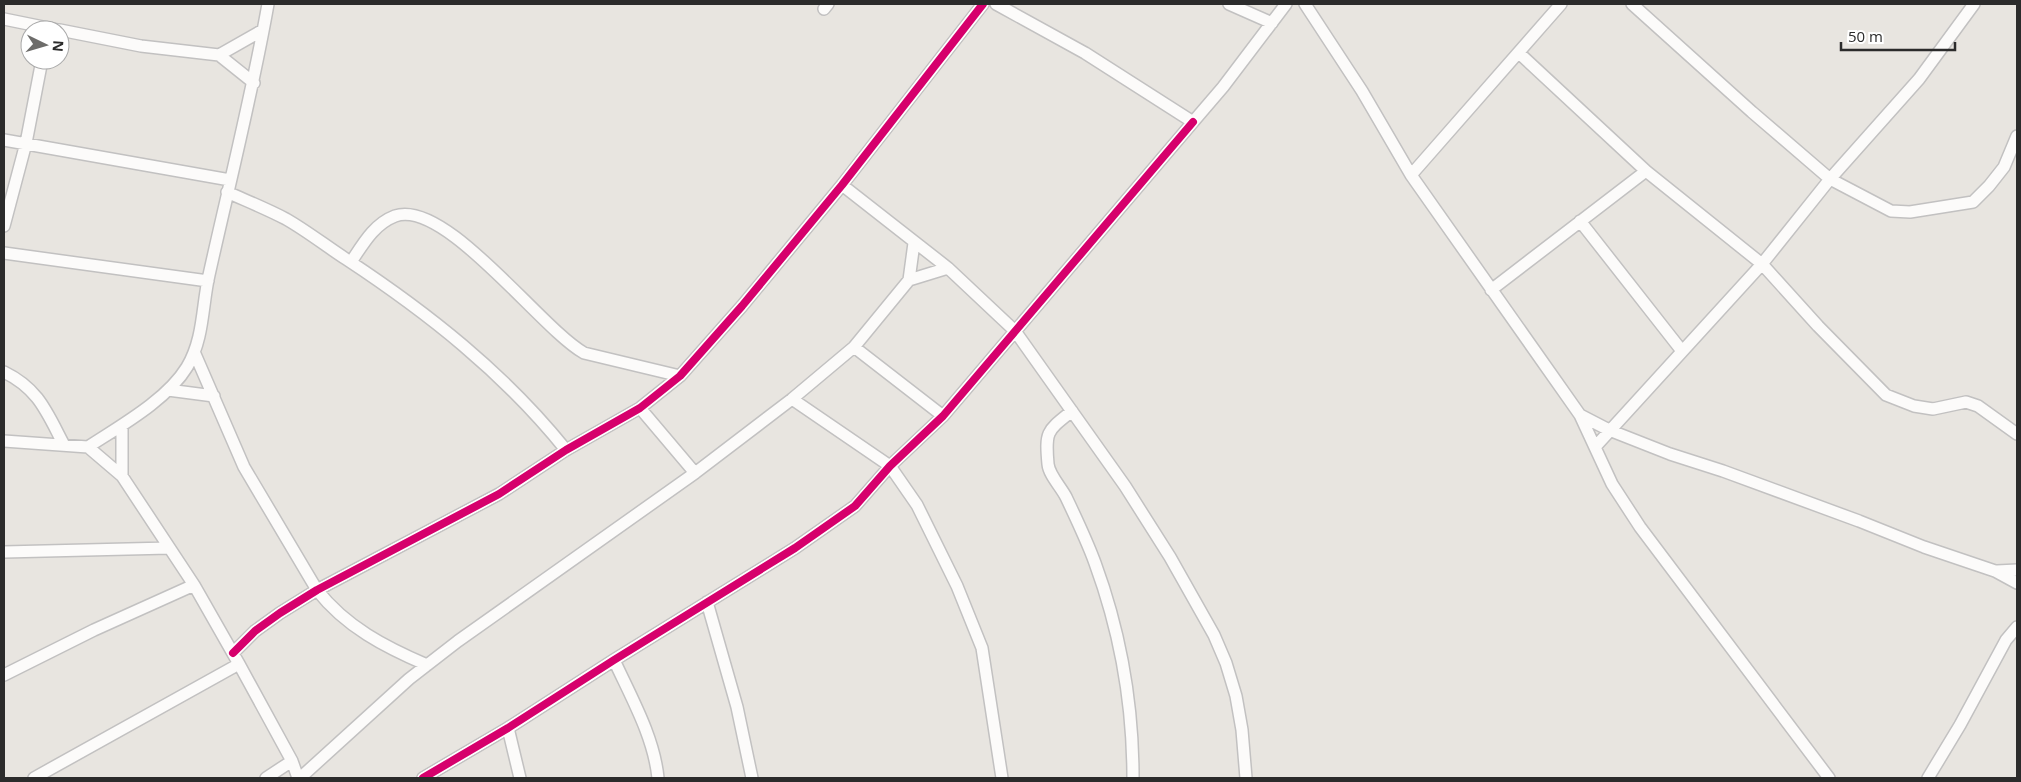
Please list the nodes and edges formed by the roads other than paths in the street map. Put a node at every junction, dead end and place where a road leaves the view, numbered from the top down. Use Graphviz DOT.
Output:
graph roads {
  1 [pos="268,4"];
  2 [pos="983,4"];
  3 [pos="996,4"];
  4 [pos="1229,4"];
  5 [pos="1286,4"];
  6 [pos="1305,4"];
  7 [pos="1561,4"];
  8 [pos="1632,4"];
  9 [pos="1974,4"];
  10 [pos="4,19"];
  11 [pos="20,23"];
  12 [pos="1272,23"];
  13 [pos="263,30"];
  14 [pos="70,33"];
  15 [pos="1519,53"];
  16 [pos="220,55"];
  17 [pos="40,70"];
  18 [pos="254,83"];
  19 [pos="1193,122"];
  20 [pos="2017,136"];
  21 [pos="4,140"];
  22 [pos="26,143"];
  23 [pos="1646,171"];
  24 [pos="1411,175"];
  25 [pos="1830,178"];
  26 [pos="230,180"];
  27 [pos="842,185"];
  28 [pos="227,192"];
  29 [pos="1580,221"];
  30 [pos="4,226"];
  31 [pos="914,243"];
  32 [pos="4,254"];
  33 [pos="350,262"];
  34 [pos="1762,264"];
  35 [pos="948,268"];
  36 [pos="909,280"];
  37 [pos="208,281"];
  38 [pos="1491,290"];
  39 [pos="1015,331"];
  40 [pos="854,348"];
  41 [pos="1682,351"];
  42 [pos="195,354"];
  43 [pos="4,372"];
  44 [pos="680,376"];
  45 [pos="168,390"];
  46 [pos="214,396"];
  47 [pos="792,399"];
  48 [pos="640,408"];
  49 [pos="1072,411"];
  50 [pos="1580,415"];
  51 [pos="943,416"];
  52 [pos="122,424"];
  53 [pos="1609,430"];
  54 [pos="2017,434"];
  55 [pos="4,441"];
  56 [pos="64,446"];
  57 [pos="88,447"];
  58 [pos="1594,447"];
  59 [pos="566,450"];
  60 [pos="890,466"];
  61 [pos="694,473"];
  62 [pos="122,476"];
  63 [pos="169,548"];
  64 [pos="4,552"];
  65 [pos="2017,570"];
  66 [pos="1995,571"];
  67 [pos="2017,583"];
  68 [pos="194,585"];
  69 [pos="318,590"];
  70 [pos="707,602"];
  71 [pos="2017,627"];
  72 [pos="233,653"];
  73 [pos="614,660"];
  74 [pos="240,664"];
  75 [pos="427,664"];
  76 [pos="5,673"];
  77 [pos="508,728"];
  78 [pos="292,761"];
  79 [pos="34,778"];
  80 [pos="266,778"];
  81 [pos="299,778"];
  82 [pos="424,778"];
  83 [pos="520,778"];
  84 [pos="658,778"];
  85 [pos="752,778"];
  86 [pos="1002,778"];
  87 [pos="1133,778"];
  88 [pos="1246,778"];
  89 [pos="1829,778"];
  90 [pos="1928,778"];
  1 -- 13 [label="street"];
  2 -- 27 [label="street"];
  3 -- 19 [label="street"];
  4 -- 12 [label="street"];
  5 -- 12 [label="street"];
  6 -- 24 [label="street"];
  7 -- 15 [label="street"];
  8 -- 25 [label="street"];
  9 -- 25 [label="street"];
  10 -- 11 [label="street"];
  12 -- 19 [label="street"];
  13 -- 16 [label="street"];
  13 -- 18 [label="street"];
  14 -- 16 [label="street"];
  15 -- 23 [label="street"];
  15 -- 24 [label="street"];
  16 -- 18 [label="street"];
  17 -- 22 [label="street"];
  18 -- 26 [label="street"];
  19 -- 39 [label="street"];
  20 -- 25 [label="street"];
  21 -- 22 [label="street"];
  22 -- 26 [label="street"];
  22 -- 30 [label="street"];
  23 -- 29 [label="street"];
  23 -- 34 [label="street"];
  24 -- 38 [label="street"];
  25 -- 34 [label="street"];
  26 -- 28 [label="street"];
  27 -- 31 [label="street"];
  27 -- 44 [label="street"];
  28 -- 33 [label="street"];
  28 -- 37 [label="street"];
  29 -- 38 [label="street"];
  29 -- 41 [label="street"];
  31 -- 35 [label="street"];
  31 -- 36 [label="street"];
  32 -- 37 [label="street"];
  33 -- 44 [label="street"];
  33 -- 59 [label="street"];
  34 -- 41 [label="street"];
  34 -- 54 [label="street"];
  35 -- 36 [label="street"];
  35 -- 39 [label="street"];
  36 -- 40 [label="street"];
  37 -- 42 [label="street"];
  38 -- 50 [label="street"];
  39 -- 49 [label="street"];
  39 -- 51 [label="street"];
  40 -- 47 [label="street"];
  40 -- 51 [label="street"];
  41 -- 53 [label="street"];
  42 -- 45 [label="street"];
  42 -- 46 [label="street"];
  43 -- 56 [label="street"];
  44 -- 48 [label="street"];
  45 -- 46 [label="street"];
  45 -- 52 [label="street"];
  46 -- 69 [label="street"];
  47 -- 60 [label="street"];
  47 -- 61 [label="street"];
  48 -- 59 [label="street"];
  48 -- 61 [label="street"];
  49 -- 87 [label="street"];
  49 -- 88 [label="street"];
  50 -- 53 [label="street"];
  50 -- 58 [label="street"];
  51 -- 60 [label="street"];
  52 -- 57 [label="street"];
  52 -- 62 [label="street"];
  53 -- 58 [label="street"];
  53 -- 66 [label="street"];
  55 -- 56 [label="street"];
  56 -- 57 [label="street"];
  57 -- 62 [label="street"];
  58 -- 89 [label="street"];
  59 -- 69 [label="street"];
  60 -- 70 [label="street"];
  60 -- 86 [label="street"];
  61 -- 75 [label="street"];
  62 -- 63 [label="street"];
  63 -- 64 [label="street"];
  63 -- 68 [label="street"];
  65 -- 66 [label="street"];
  66 -- 67 [label="street"];
  68 -- 72 [label="street"];
  68 -- 76 [label="street"];
  69 -- 72 [label="street"];
  69 -- 75 [label="street"];
  70 -- 73 [label="street"];
  70 -- 85 [label="street"];
  71 -- 90 [label="street"];
  72 -- 74 [label="street"];
  73 -- 77 [label="street"];
  73 -- 84 [label="street"];
  74 -- 78 [label="street"];
  74 -- 79 [label="street"];
  75 -- 81 [label="street"];
  77 -- 82 [label="street"];
  77 -- 83 [label="street"];
  78 -- 80 [label="street"];
  78 -- 81 [label="street"];
}
